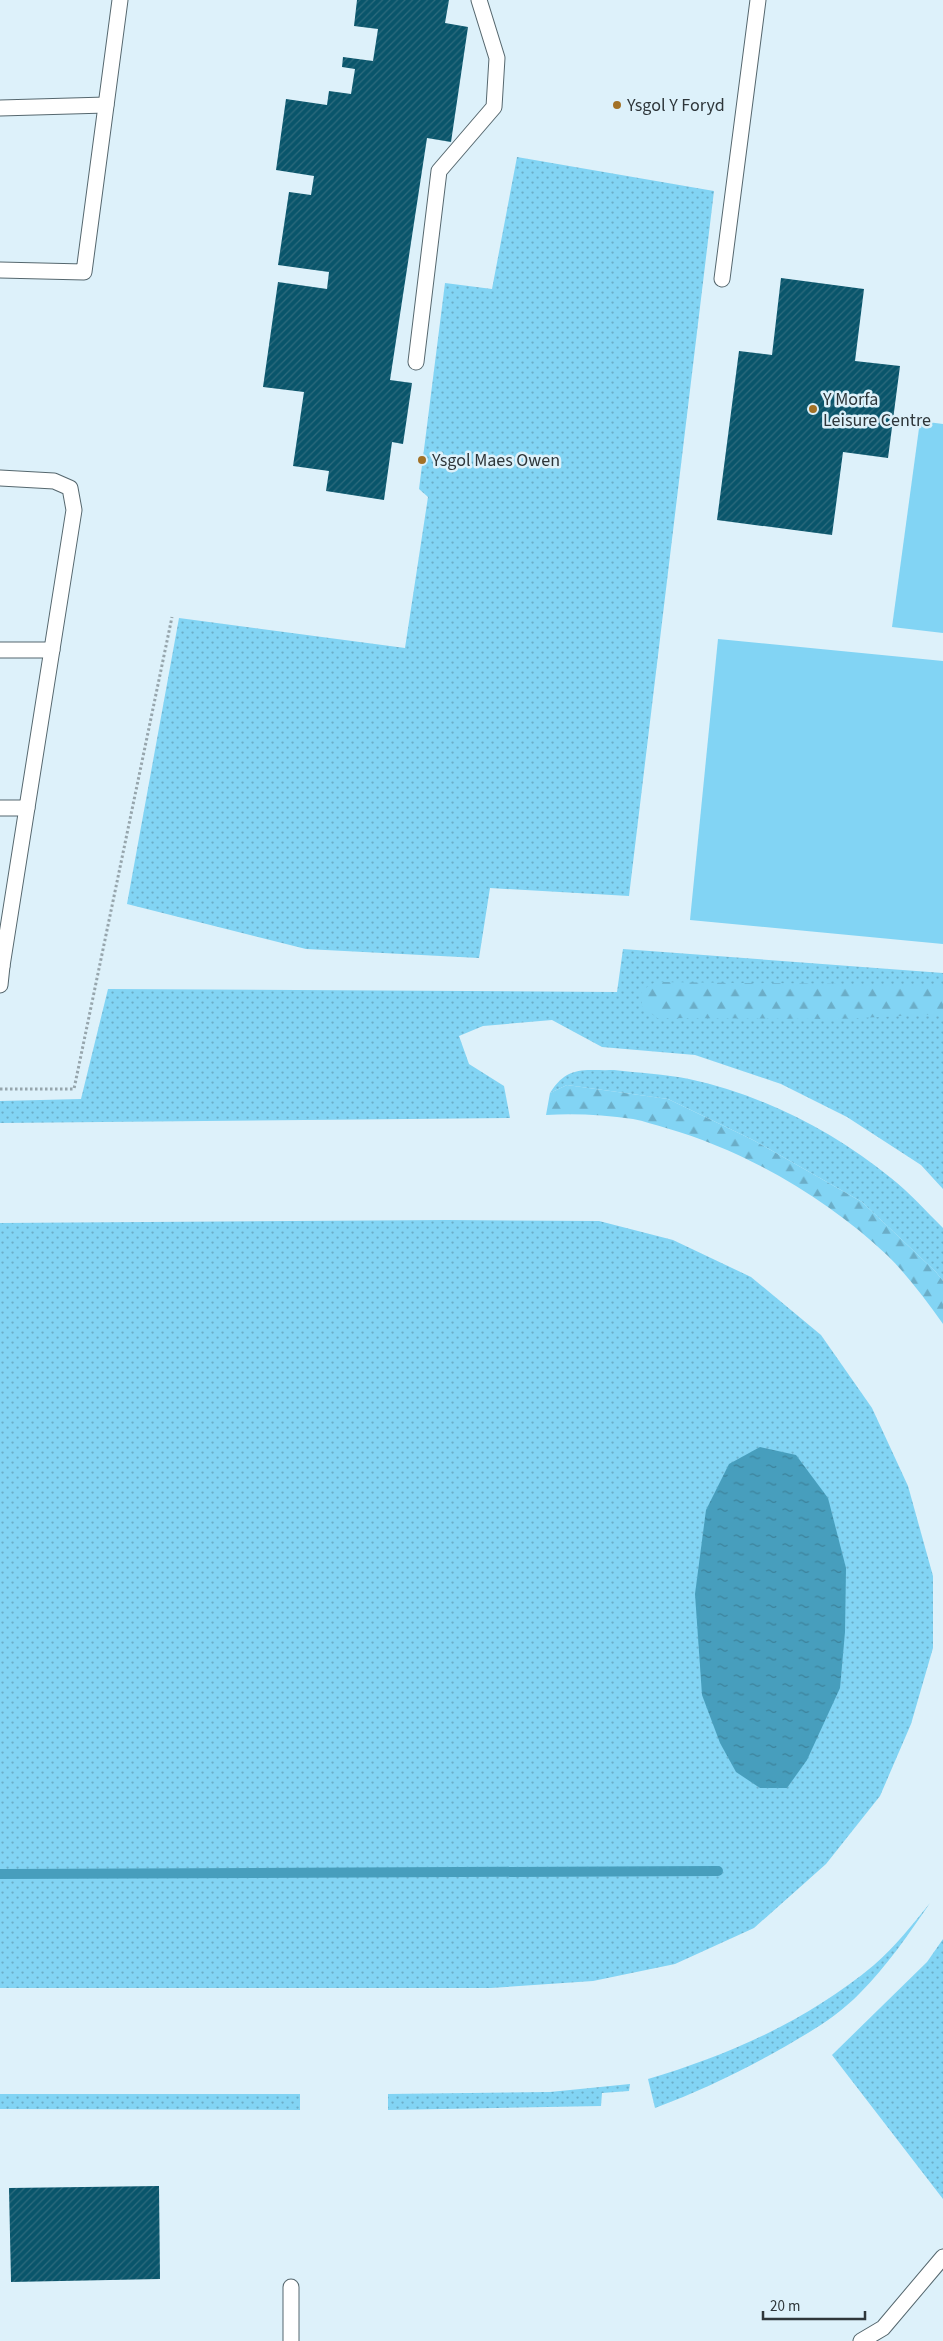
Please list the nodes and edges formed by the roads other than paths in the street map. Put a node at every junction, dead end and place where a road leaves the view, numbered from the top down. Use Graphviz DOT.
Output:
graph roads {
  1 [pos="120,0"];
  2 [pos="479,0"];
  3 [pos="758,0"];
  4 [pos="106,105"];
  5 [pos="0,108"];
  6 [pos="0,270"];
  7 [pos="722,279"];
  8 [pos="416,362"];
  9 [pos="0,478"];
  10 [pos="0,650"];
  11 [pos="52,650"];
  12 [pos="0,808"];
  13 [pos="27,808"];
  14 [pos="1,966"];
  15 [pos="0,985"];
  16 [pos="943,2257"];
  17 [pos="291,2287"];
  18 [pos="290,2341"];
  19 [pos="861,2341"];
  1 -- 4 [label="lane"];
  2 -- 8 [label="lane"];
  3 -- 7 [label="lane"];
  4 -- 5 [label="lane"];
  4 -- 6 [label="lane"];
  9 -- 11 [label="lane"];
  10 -- 11 [label="lane"];
  11 -- 13 [label="lane"];
  12 -- 13 [label="lane"];
  13 -- 14 [label="lane"];
  14 -- 15 [label="lane"];
  16 -- 19 [label="lane"];
  17 -- 18 [label="lane"];
}
